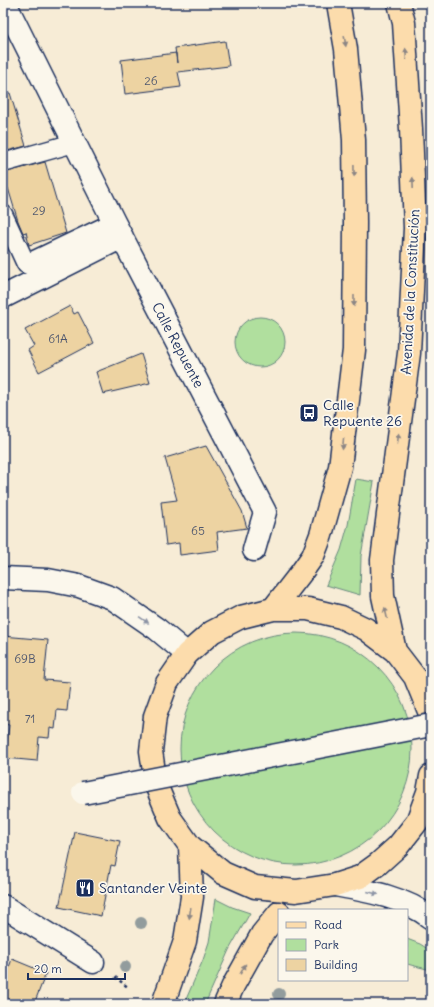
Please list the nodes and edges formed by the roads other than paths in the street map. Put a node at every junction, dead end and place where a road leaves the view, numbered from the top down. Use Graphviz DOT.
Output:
graph roads {
  1 [pos="5,3"];
  2 [pos="338,3"];
  3 [pos="399,3"];
  4 [pos="74,143"];
  5 [pos="3,163"];
  6 [pos="3,214"];
  7 [pos="118,230"];
  8 [pos="3,297"];
  9 [pos="254,550"];
  10 [pos="3,578"];
  11 [pos="273,609"];
  12 [pos="395,651"];
  13 [pos="187,654"];
  14 [pos="431,716"];
  15 [pos="431,725"];
  16 [pos="430,784"];
  17 [pos="83,793"];
  18 [pos="431,819"];
  19 [pos="190,846"];
  20 [pos="335,885"];
  21 [pos="296,891"];
  22 [pos="3,906"];
  23 [pos="282,909"];
  24 [pos="278,914"];
  25 [pos="431,918"];
  26 [pos="93,962"];
  27 [pos="163,1004"];
  28 [pos="226,1004"];
  1 -- 4 [label="street, Calle Repuente"];
  2 -- 11 [label="main road, one-way"];
  12 -- 3 [label="main road, Avenida de la Constitución, one-way"];
  4 -- 5 [label="lane"];
  4 -- 7 [label="street, Calle Repuente"];
  6 -- 7 [label="lane"];
  7 -- 8 [label="street"];
  7 -- 9 [label="street, Calle Repuente"];
  10 -- 13 [label="street, one-way"];
  11 -- 12 [label="main road"];
  11 -- 13 [label="main road"];
  12 -- 14 [label="main road"];
  13 -- 19 [label="main road"];
  15 -- 17 [label="street, bridge"];
  16 -- 18 [label="street"];
  16 -- 20 [label="main road"];
  19 -- 21 [label="main road"];
  19 -- 27 [label="main road, one-way"];
  20 -- 21 [label="main road"];
  20 -- 25 [label="street, one-way"];
  21 -- 23 [label="main road"];
  22 -- 26 [label="street"];
  28 -- 24 [label="main road, one-way"];
}
